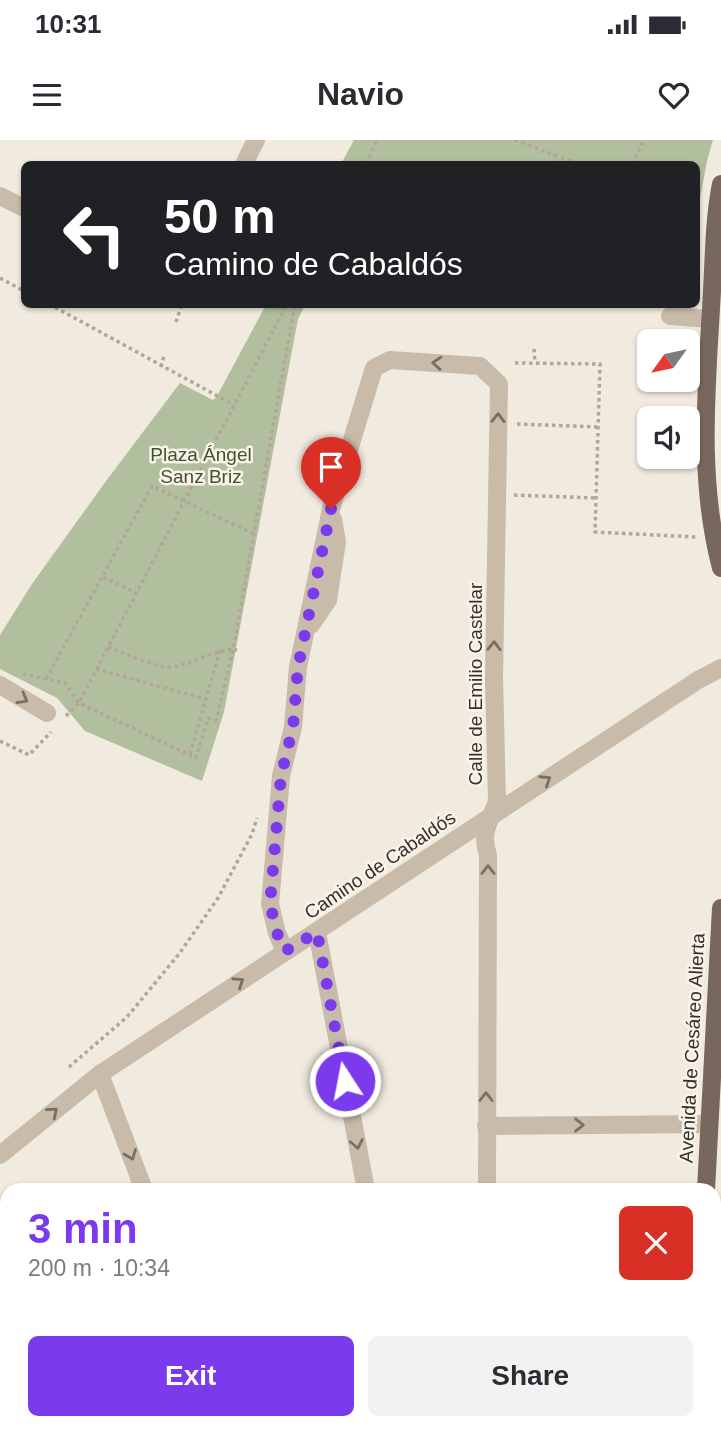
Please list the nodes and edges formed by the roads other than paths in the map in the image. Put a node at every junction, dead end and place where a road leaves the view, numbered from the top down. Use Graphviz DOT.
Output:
graph roads {
  1 [pos="256,140"];
  2 [pos="246,161"];
  3 [pos="721,184"];
  4 [pos="0,196"];
  5 [pos="21,206"];
  6 [pos="670,316"];
  7 [pos="710,319"];
  8 [pos="721,568"];
  9 [pos="721,668"];
  10 [pos="0,685"];
  11 [pos="54,721"];
  12 [pos="489,818"];
  13 [pos="721,908"];
  14 [pos="317,932"];
  15 [pos="285,951"];
  16 [pos="100,1074"];
  17 [pos="709,1124"];
  18 [pos="486,1126"];
  19 [pos="0,1155"];
  20 [pos="141,1183"];
  21 [pos="365,1183"];
  22 [pos="487,1183"];
  23 [pos="706,1183"];
  1 -- 2 [label="street"];
  3 -- 7 [label="main road"];
  4 -- 5 [label="street"];
  6 -- 7 [label="street"];
  7 -- 8 [label="main road"];
  12 -- 9 [label="street, Camino de Cabaldós, one-way"];
  10 -- 11 [label="street, one-way"];
  12 -- 14 [label="street, Camino de Cabaldós"];
  12 -- 15 [label="street, Calle de Emilio Castelar, one-way"];
  18 -- 12 [label="street, Calle de Emilio Castelar, one-way"];
  13 -- 17 [label="main road, Avenida de Cesáreo Alierta"];
  14 -- 15 [label="street, Camino de Cabaldós"];
  14 -- 21 [label="street, one-way"];
  16 -- 15 [label="street, Camino de Cabaldós, one-way"];
  19 -- 16 [label="street, Camino de Cabaldós, one-way"];
  16 -- 20 [label="street, one-way"];
  18 -- 17 [label="street, one-way"];
  17 -- 23 [label="main road, Avenida de Cesáreo Alierta"];
  18 -- 22 [label="street, Calle de Emilio Castelar"];
}
